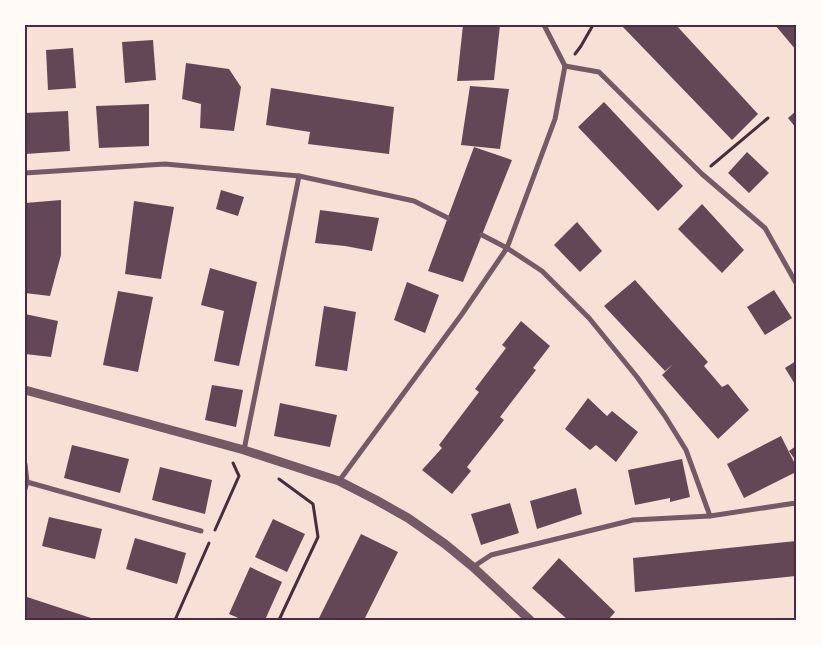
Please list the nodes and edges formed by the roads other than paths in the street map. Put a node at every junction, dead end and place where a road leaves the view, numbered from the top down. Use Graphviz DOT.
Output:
graph roads {
  1 [pos="544,25"];
  2 [pos="565,66"];
  3 [pos="25,173"];
  4 [pos="299,176"];
  5 [pos="448,218"];
  6 [pos="482,235"];
  7 [pos="507,248"];
  8 [pos="796,283"];
  9 [pos="25,390"];
  10 [pos="244,450"];
  11 [pos="25,464"];
  12 [pos="339,481"];
  13 [pos="27,482"];
  14 [pos="25,489"];
  15 [pos="796,503"];
  16 [pos="710,516"];
  17 [pos="201,531"];
  18 [pos="473,567"];
  19 [pos="530,620"];
  1 -- 2 [label="street"];
  2 -- 7 [label="street"];
  2 -- 8 [label="street"];
  3 -- 4 [label="street"];
  4 -- 5 [label="street"];
  4 -- 10 [label="street"];
  6 -- 7 [label="street"];
  7 -- 12 [label="street"];
  7 -- 16 [label="street"];
  9 -- 10 [label="street"];
  10 -- 12 [label="street"];
  11 -- 13 [label="street"];
  12 -- 18 [label="street"];
  13 -- 14 [label="street"];
  13 -- 17 [label="street"];
  15 -- 16 [label="street"];
  16 -- 18 [label="street"];
  18 -- 19 [label="street"];
}
